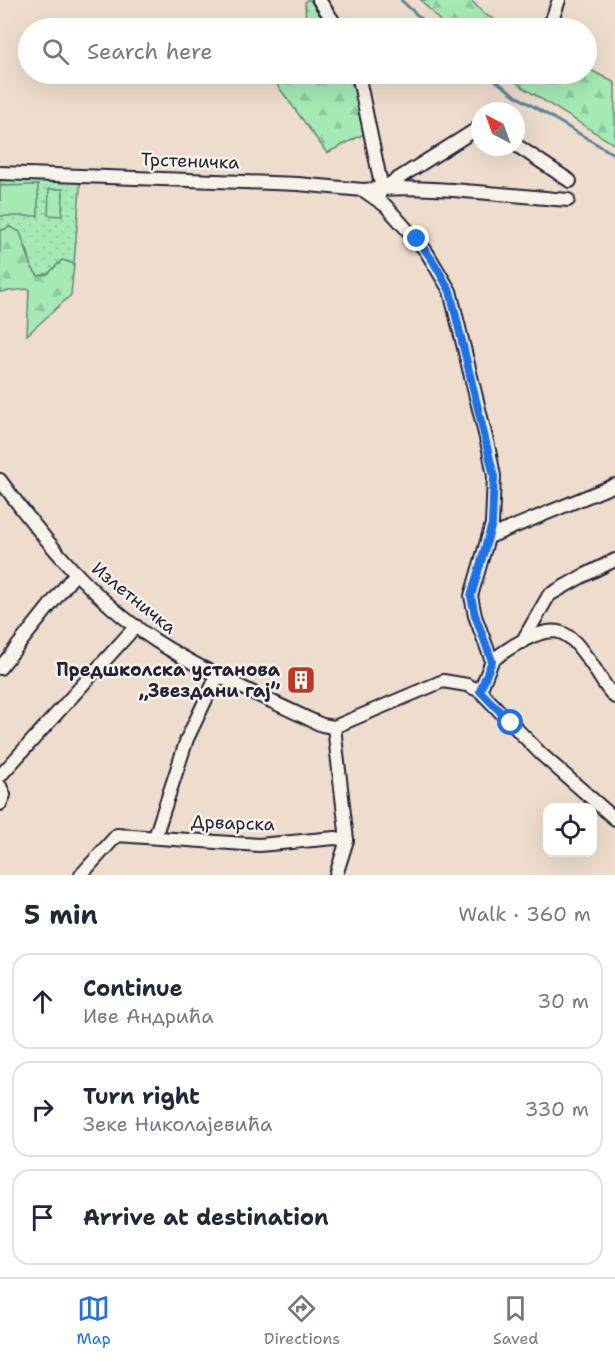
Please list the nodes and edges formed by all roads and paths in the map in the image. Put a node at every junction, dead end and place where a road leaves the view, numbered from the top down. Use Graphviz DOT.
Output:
graph roads {
  1 [pos="319,0"];
  2 [pos="560,0"];
  3 [pos="331,18"];
  4 [pos="553,18"];
  5 [pos="360,84"];
  6 [pos="471,134"];
  7 [pos="525,151"];
  8 [pos="0,172"];
  9 [pos="570,181"];
  10 [pos="380,194"];
  11 [pos="568,200"];
  12 [pos="0,480"];
  13 [pos="615,484"];
  14 [pos="489,537"];
  15 [pos="615,561"];
  16 [pos="75,574"];
  17 [pos="136,626"];
  18 [pos="522,642"];
  19 [pos="492,661"];
  20 [pos="0,668"];
  21 [pos="218,674"];
  22 [pos="613,690"];
  23 [pos="480,691"];
  24 [pos="334,727"];
  25 [pos="0,776"];
  26 [pos="0,786"];
  27 [pos="0,804"];
  28 [pos="615,819"];
  29 [pos="155,837"];
  30 [pos="347,840"];
  31 [pos="81,875"];
  32 [pos="336,875"];
  1 -- 3 [label="street"];
  2 -- 4 [label="street"];
  5 -- 10 [label="street"];
  6 -- 10 [label="street"];
  7 -- 9 [label="street"];
  8 -- 10 [label="street, Трстеничка"];
  10 -- 11 [label="street"];
  10 -- 14 [label="street"];
  12 -- 16 [label="street, Излетничка"];
  13 -- 14 [label="street"];
  14 -- 19 [label="street"];
  15 -- 18 [label="street"];
  16 -- 17 [label="street, Излетничка"];
  16 -- 20 [label="street"];
  17 -- 21 [label="street, Излетничка"];
  17 -- 25 [label="street"];
  18 -- 19 [label="street"];
  18 -- 22 [label="street"];
  19 -- 23 [label="street"];
  21 -- 24 [label="street, Излетничка"];
  21 -- 29 [label="street"];
  23 -- 24 [label="street"];
  23 -- 28 [label="street"];
  24 -- 30 [label="street"];
  26 -- 27 [label="street"];
  29 -- 30 [label="street, Дрварска"];
  29 -- 31 [label="street, Дрварска"];
  30 -- 32 [label="street"];
}
